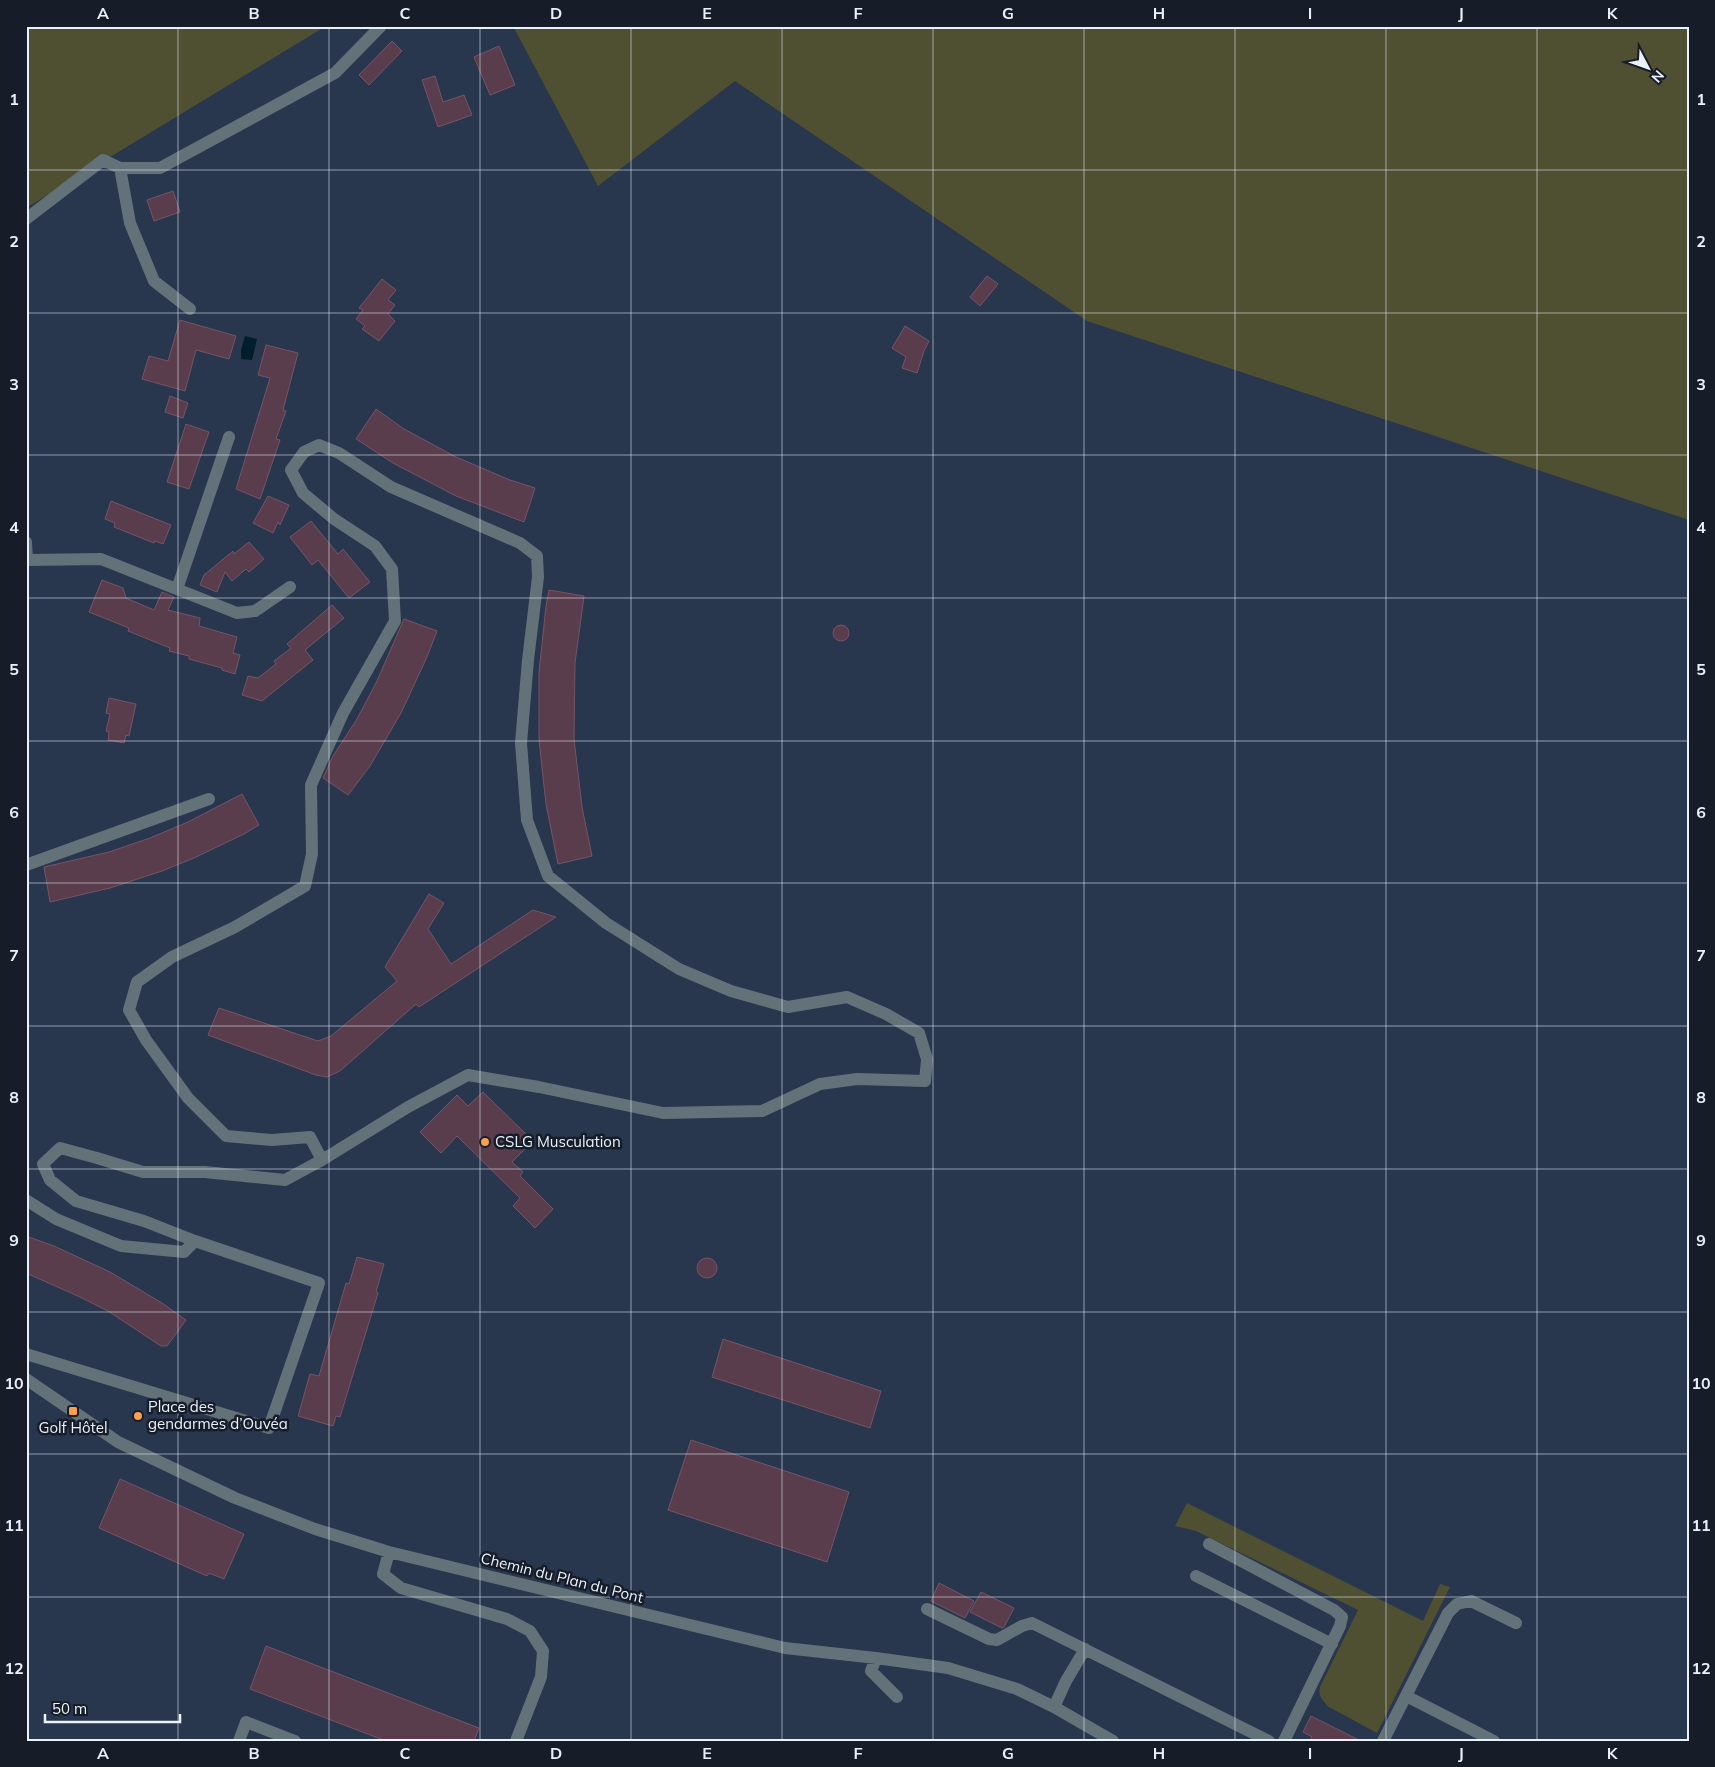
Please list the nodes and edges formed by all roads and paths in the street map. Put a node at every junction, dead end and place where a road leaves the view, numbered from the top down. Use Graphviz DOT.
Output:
graph roads {
  1 [pos="381,26"];
  2 [pos="120,168"];
  3 [pos="26,219"];
  4 [pos="190,309"];
  5 [pos="230,437"];
  6 [pos="26,542"];
  7 [pos="27,560"];
  8 [pos="290,587"];
  9 [pos="177,589"];
  10 [pos="209,799"];
  11 [pos="26,864"];
  12 [pos="322,1160"];
  13 [pos="26,1200"];
  14 [pos="195,1241"];
  15 [pos="26,1354"];
  16 [pos="26,1379"];
  17 [pos="1209,1544"];
  18 [pos="388,1552"];
  19 [pos="1196,1576"];
  20 [pos="927,1609"];
  21 [pos="1516,1623"];
  22 [pos="1332,1644"];
  23 [pos="1085,1649"];
  24 [pos="876,1658"];
  25 [pos="1406,1696"];
  26 [pos="897,1697"];
  27 [pos="1054,1706"];
  28 [pos="239,1741"];
  29 [pos="295,1741"];
  30 [pos="516,1741"];
  31 [pos="1113,1741"];
  32 [pos="1269,1741"];
  33 [pos="1284,1741"];
  34 [pos="1383,1741"];
  35 [pos="1494,1741"];
  1 -- 2 [label="street"];
  2 -- 3 [label="street"];
  2 -- 4 [label="street"];
  5 -- 9 [label="street"];
  6 -- 7 [label="street"];
  7 -- 9 [label="street"];
  8 -- 9 [label="street"];
  10 -- 11 [label="street"];
  12 -- 12 [label="street"];
  12 -- 14 [label="street"];
  13 -- 14 [label="street"];
  14 -- 15 [label="street"];
  16 -- 18 [label="street, Chemin du Plan du Pont"];
  17 -- 22 [label="street"];
  18 -- 24 [label="street, Chemin du Plan du Pont"];
  18 -- 30 [label="street"];
  19 -- 22 [label="street"];
  20 -- 23 [label="street"];
  21 -- 25 [label="street"];
  22 -- 33 [label="street"];
  23 -- 27 [label="street"];
  23 -- 32 [label="street"];
  24 -- 26 [label="street"];
  24 -- 27 [label="street, Chemin du Plan du Pont"];
  25 -- 34 [label="street"];
  25 -- 35 [label="street"];
  27 -- 31 [label="street, Chemin du Plan du Pont"];
  28 -- 29 [label="street"];
}
